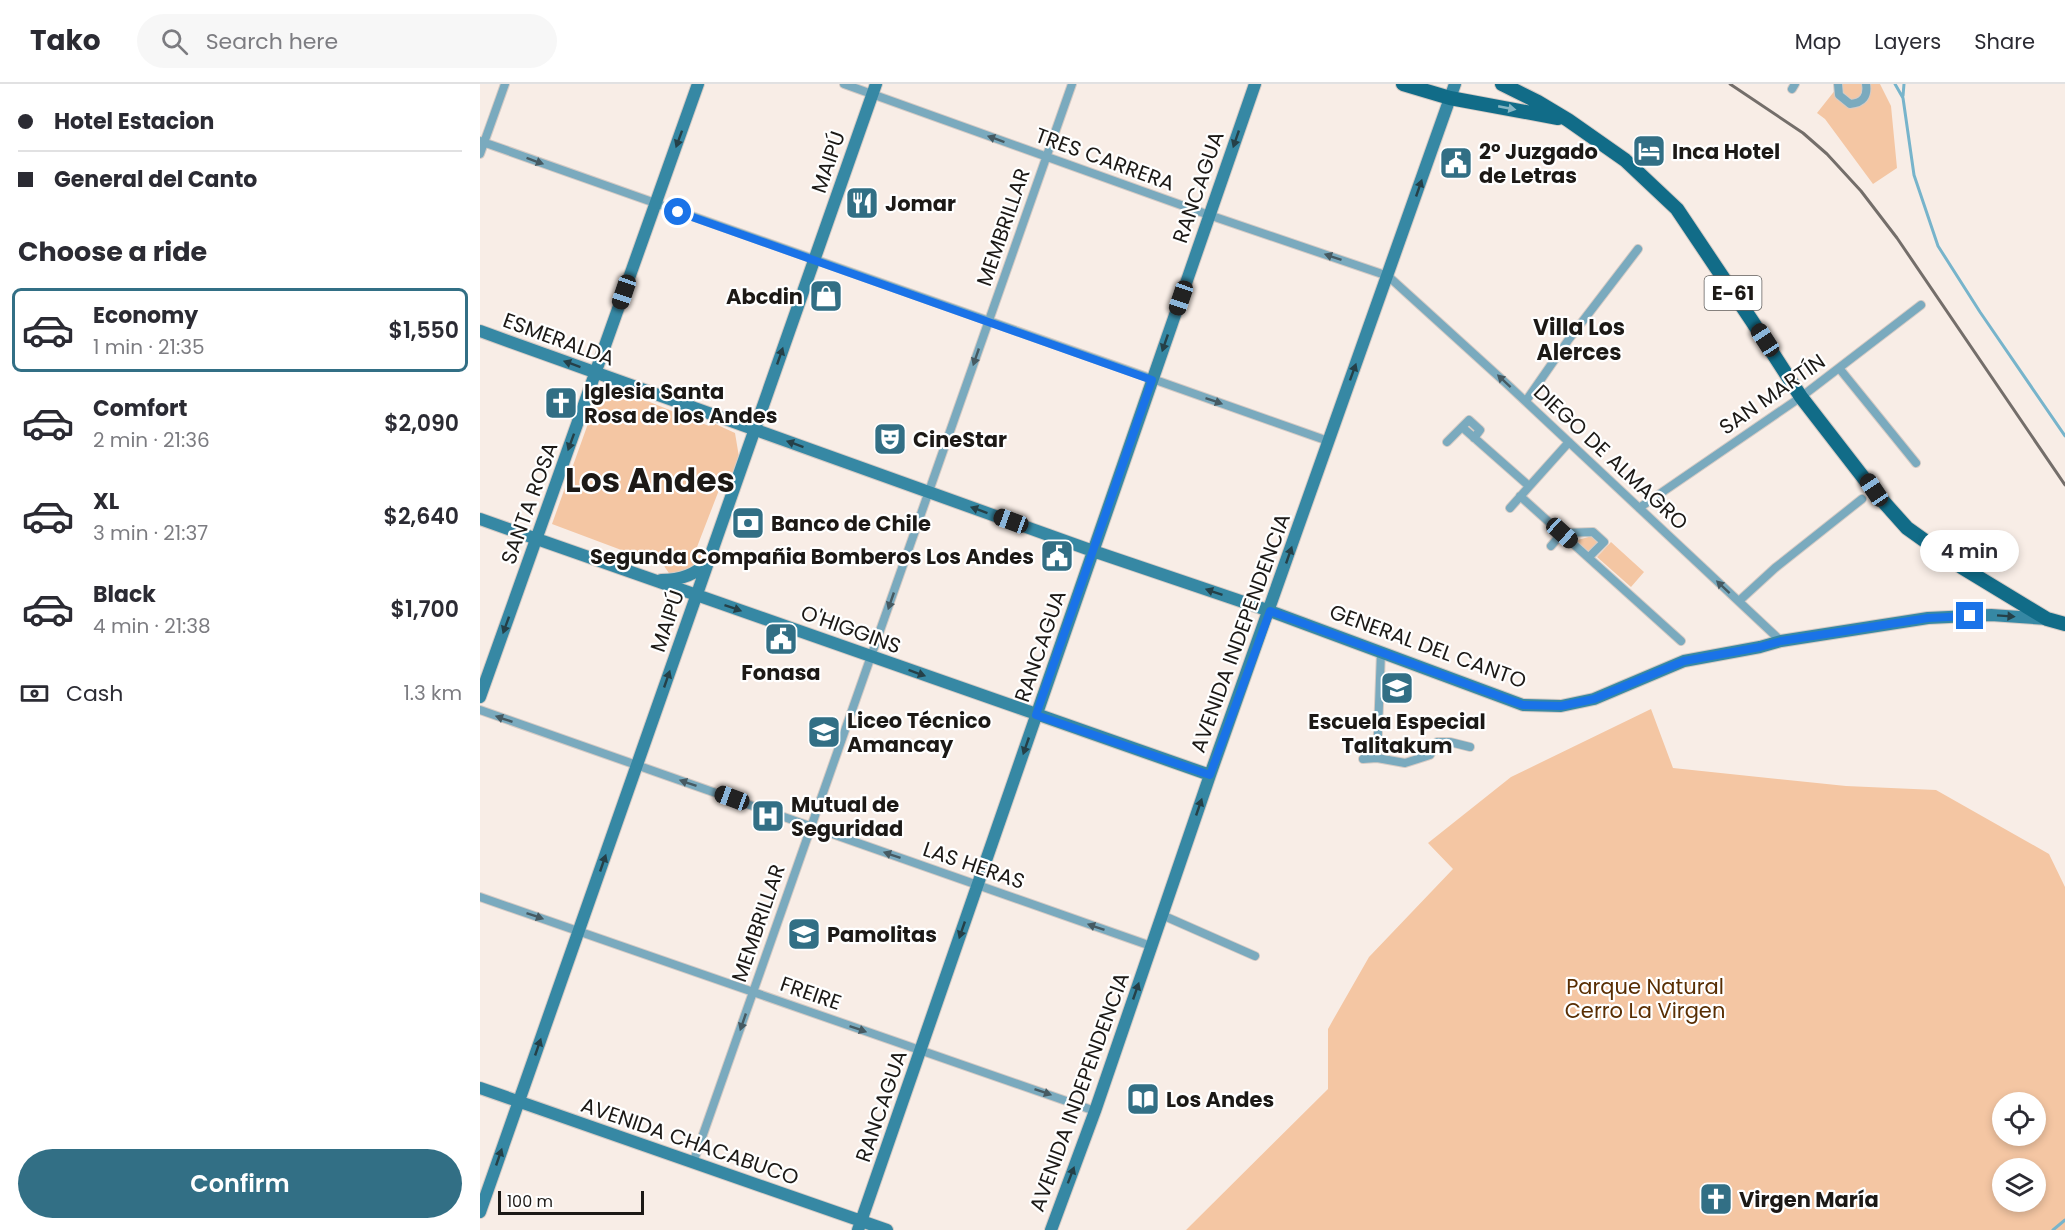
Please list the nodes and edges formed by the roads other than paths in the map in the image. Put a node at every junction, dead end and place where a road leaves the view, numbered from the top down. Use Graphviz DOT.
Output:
graph roads {
  1 [pos="505,84"];
  2 [pos="698,84"];
  3 [pos="844,84"];
  4 [pos="1072,84"];
  5 [pos="1255,84"];
  6 [pos="1402,84"];
  7 [pos="1455,84"];
  8 [pos="1502,84"];
  9 [pos="1838,84"];
  10 [pos="1866,84"];
  11 [pos="874,89"];
  12 [pos="1449,98"];
  13 [pos="1568,120"];
  14 [pos="482,142"];
  15 [pos="480,154"];
  16 [pos="1047,157"];
  17 [pos="656,204"];
  18 [pos="1209,215"];
  19 [pos="1638,249"];
  20 [pos="814,260"];
  21 [pos="1388,276"];
  22 [pos="1921,305"];
  23 [pos="988,322"];
  24 [pos="480,332"];
  25 [pos="1839,368"];
  26 [pos="596,373"];
  27 [pos="1152,380"];
  28 [pos="627,384"];
  29 [pos="588,394"];
  30 [pos="1801,397"];
  31 [pos="1526,401"];
  32 [pos="731,421"];
  33 [pos="1462,428"];
  34 [pos="754,430"];
  35 [pos="1474,438"];
  36 [pos="1328,441"];
  37 [pos="1447,442"];
  38 [pos="1569,442"];
  39 [pos="744,459"];
  40 [pos="1916,463"];
  41 [pos="1529,486"];
  42 [pos="929,492"];
  43 [pos="1520,496"];
  44 [pos="1862,498"];
  45 [pos="1510,508"];
  46 [pos="1639,508"];
  47 [pos="547,510"];
  48 [pos="480,519"];
  49 [pos="1562,533"];
  50 [pos="536,539"];
  51 [pos="1551,546"];
  52 [pos="561,547"];
  53 [pos="1093,551"];
  54 [pos="1589,557"];
  55 [pos="710,559"];
  56 [pos="654,580"];
  57 [pos="697,595"];
  58 [pos="1739,601"];
  59 [pos="1270,611"];
  60 [pos="2047,619"];
  61 [pos="2065,624"];
  62 [pos="1681,641"];
  63 [pos="1781,641"];
  64 [pos="1381,652"];
  65 [pos="871,657"];
  66 [pos="480,697"];
  67 [pos="480,710"];
  68 [pos="1036,715"];
  69 [pos="1470,747"];
  70 [pos="1377,758"];
  71 [pos="1363,759"];
  72 [pos="637,765"];
  73 [pos="1210,775"];
  74 [pos="811,826"];
  75 [pos="978,885"];
  76 [pos="480,897"];
  77 [pos="1162,915"];
  78 [pos="579,931"];
  79 [pos="1151,946"];
  80 [pos="1255,956"];
  81 [pos="753,992"];
  82 [pos="921,1050"];
  83 [pos="480,1089"];
  84 [pos="519,1102"];
  85 [pos="1095,1111"];
  86 [pos="693,1163"];
  87 [pos="480,1212"];
  88 [pos="860,1226"];
  89 [pos="886,1230"];
  90 [pos="1051,1230"];
  1 -- 14 [label="street"];
  2 -- 17 [label="main road, SANTA ROSA, one-way"];
  3 -- 11 [label="street, TRES CARRERA"];
  4 -- 16 [label="street, MEMBRILLAR"];
  5 -- 18 [label="main road, RANCAGUA, one-way"];
  6 -- 12 [label="main road, E-61"];
  7 -- 12 [label="main road, AVENIDA INDEPENDENCIA"];
  8 -- 13 [label="main road, E-61"];
  9 -- 10 [label="street"];
  16 -- 11 [label="street, TRES CARRERA, one-way"];
  11 -- 20 [label="main road, MAIPÚ"];
  12 -- 13 [label="main road, E-61, one-way"];
  21 -- 12 [label="main road, AVENIDA INDEPENDENCIA, one-way"];
  13 -- 30 [label="main road, E-61"];
  14 -- 15 [label="street"];
  14 -- 17 [label="street, one-way"];
  16 -- 18 [label="street, TRES CARRERA"];
  16 -- 23 [label="street, MEMBRILLAR"];
  17 -- 20 [label="street"];
  17 -- 26 [label="main road, SANTA ROSA"];
  21 -- 18 [label="street, TRES CARRERA, one-way"];
  18 -- 27 [label="main road, RANCAGUA, one-way"];
  19 -- 31 [label="street"];
  20 -- 23 [label="street"];
  34 -- 20 [label="main road, MAIPÚ, one-way"];
  31 -- 21 [label="street, DIEGO DE ALMAGRO, one-way"];
  36 -- 21 [label="main road, AVENIDA INDEPENDENCIA, one-way"];
  22 -- 25 [label="street, SAN MARTÍN"];
  23 -- 27 [label="street"];
  23 -- 42 [label="street, MEMBRILLAR, one-way"];
  26 -- 24 [label="main road, ESMERALDA, one-way"];
  25 -- 30 [label="street, SAN MARTÍN"];
  25 -- 40 [label="street"];
  26 -- 28 [label="main road, ESMERALDA"];
  26 -- 29 [label="main road, SANTA ROSA"];
  27 -- 36 [label="street, one-way"];
  27 -- 53 [label="main road, RANCAGUA"];
  28 -- 29 [label="main road"];
  28 -- 32 [label="main road, ESMERALDA"];
  29 -- 47 [label="main road, SANTA ROSA, one-way"];
  30 -- 46 [label="street, SAN MARTÍN"];
  30 -- 60 [label="main road, E-61"];
  31 -- 38 [label="street, DIEGO DE ALMAGRO"];
  32 -- 34 [label="main road, ESMERALDA"];
  32 -- 39 [label="main road"];
  33 -- 35 [label="street"];
  33 -- 35 [label="street"];
  33 -- 37 [label="street"];
  34 -- 39 [label="main road, MAIPÚ"];
  42 -- 34 [label="main road, ESMERALDA, one-way"];
  35 -- 41 [label="street"];
  59 -- 36 [label="main road, AVENIDA INDEPENDENCIA, one-way"];
  38 -- 41 [label="street"];
  38 -- 46 [label="street, DIEGO DE ALMAGRO"];
  39 -- 55 [label="main road, MAIPÚ"];
  41 -- 43 [label="street"];
  53 -- 42 [label="main road, ESMERALDA, one-way"];
  42 -- 65 [label="street, MEMBRILLAR, one-way"];
  43 -- 45 [label="street"];
  43 -- 49 [label="street"];
  44 -- 58 [label="street"];
  58 -- 46 [label="street, DIEGO DE ALMAGRO, one-way"];
  47 -- 50 [label="main road, SANTA ROSA"];
  47 -- 52 [label="main road"];
  48 -- 50 [label="main road, O'HIGGINS"];
  49 -- 51 [label="street"];
  49 -- 54 [label="street"];
  49 -- 54 [label="street"];
  50 -- 52 [label="main road, O'HIGGINS"];
  50 -- 66 [label="main road, SANTA ROSA, one-way"];
  52 -- 56 [label="main road, O'HIGGINS"];
  59 -- 53 [label="main road, ESMERALDA, one-way"];
  53 -- 68 [label="main road, RANCAGUA"];
  54 -- 62 [label="street"];
  55 -- 56 [label="main road"];
  55 -- 57 [label="main road, MAIPÚ"];
  56 -- 57 [label="main road, O'HIGGINS"];
  57 -- 65 [label="main road, O'HIGGINS, one-way"];
  72 -- 57 [label="main road, MAIPÚ, one-way"];
  58 -- 63 [label="street, DIEGO DE ALMAGRO"];
  59 -- 64 [label="main road, GENERAL DEL CANTO"];
  59 -- 73 [label="main road, AVENIDA INDEPENDENCIA"];
  60 -- 61 [label="main road, GENERAL DEL CANTO / E-61"];
  63 -- 60 [label="main road, GENERAL DEL CANTO, one-way"];
  63 -- 64 [label="main road, GENERAL DEL CANTO"];
  64 -- 70 [label="street"];
  65 -- 68 [label="main road, O'HIGGINS, one-way"];
  65 -- 74 [label="street, MEMBRILLAR"];
  72 -- 67 [label="street, LAS HERAS, one-way"];
  68 -- 73 [label="main road, O'HIGGINS"];
  68 -- 75 [label="main road, RANCAGUA, one-way"];
  69 -- 70 [label="street"];
  70 -- 71 [label="street"];
  74 -- 72 [label="street, LAS HERAS, one-way"];
  78 -- 72 [label="main road, MAIPÚ, one-way"];
  77 -- 73 [label="main road, AVENIDA INDEPENDENCIA, one-way"];
  75 -- 74 [label="street, LAS HERAS, one-way"];
  74 -- 81 [label="street, MEMBRILLAR"];
  79 -- 75 [label="street, LAS HERAS, one-way"];
  75 -- 82 [label="main road, RANCAGUA, one-way"];
  76 -- 78 [label="street, FREIRE, one-way"];
  77 -- 79 [label="main road, AVENIDA INDEPENDENCIA"];
  77 -- 80 [label="street"];
  78 -- 81 [label="street, FREIRE"];
  84 -- 78 [label="main road, MAIPÚ, one-way"];
  85 -- 79 [label="main road, AVENIDA INDEPENDENCIA, one-way"];
  81 -- 82 [label="street, FREIRE, one-way"];
  81 -- 86 [label="street, MEMBRILLAR, one-way"];
  82 -- 85 [label="street, FREIRE, one-way"];
  82 -- 88 [label="main road, RANCAGUA"];
  83 -- 84 [label="main road, AVENIDA CHACABUCO"];
  84 -- 86 [label="main road, AVENIDA CHACABUCO"];
  87 -- 84 [label="main road, MAIPÚ, one-way"];
  90 -- 85 [label="main road, AVENIDA INDEPENDENCIA, one-way"];
  86 -- 88 [label="main road, AVENIDA CHACABUCO"];
  88 -- 89 [label="main road, AVENIDA CHACABUCO"];
}
